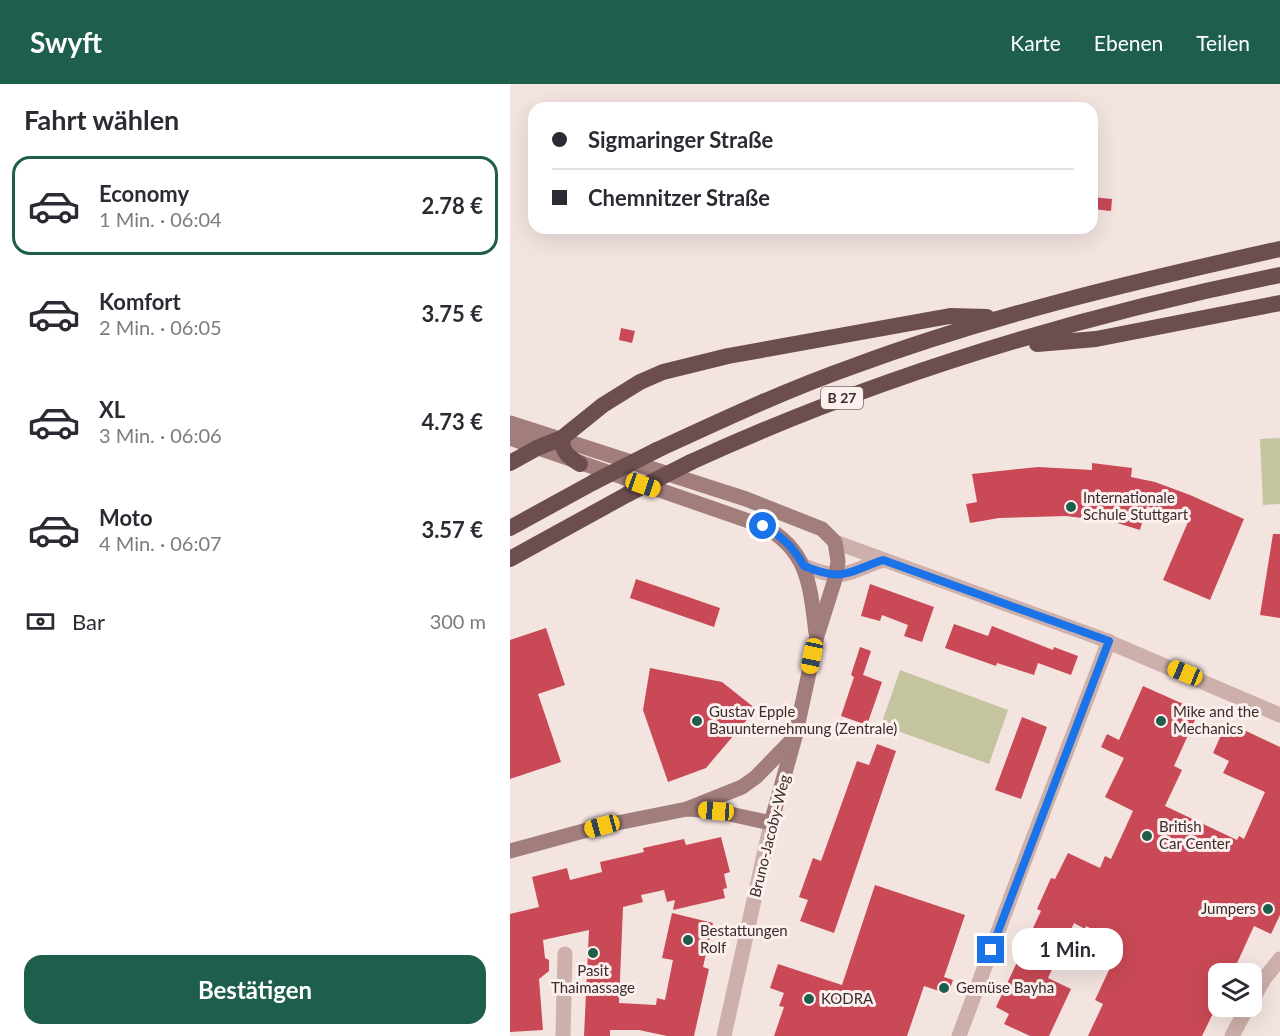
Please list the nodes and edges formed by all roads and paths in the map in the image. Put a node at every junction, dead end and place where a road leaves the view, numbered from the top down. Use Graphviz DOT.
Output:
graph roads {
  1 [pos="1280,249"];
  2 [pos="1280,275"];
  3 [pos="1280,303"];
  4 [pos="1003,317"];
  5 [pos="997,347"];
  6 [pos="510,423"];
  7 [pos="510,438"];
  8 [pos="562,438"];
  9 [pos="537,448"];
  10 [pos="510,463"];
  11 [pos="580,464"];
  12 [pos="510,528"];
  13 [pos="835,542"];
  14 [pos="510,559"];
  15 [pos="883,560"];
  16 [pos="804,566"];
  17 [pos="836,576"];
  18 [pos="817,636"];
  19 [pos="1109,641"];
  20 [pos="1280,715"];
  21 [pos="795,737"];
  22 [pos="687,809"];
  23 [pos="771,823"];
  24 [pos="510,851"];
  25 [pos="565,954"];
  26 [pos="1280,959"];
  27 [pos="1262,983"];
  28 [pos="1242,1017"];
  29 [pos="964,1035"];
  30 [pos="563,1036"];
  31 [pos="724,1036"];
  32 [pos="1232,1036"];
  1 -- 4 [label="highway, B 27"];
  2 -- 5 [label="highway, B 27"];
  3 -- 5 [label="highway"];
  4 -- 8 [label="highway, B 27"];
  4 -- 12 [label="highway, B 27, bridge"];
  5 -- 14 [label="highway, B 27, bridge"];
  6 -- 8 [label="main road"];
  7 -- 9 [label="main road"];
  8 -- 9 [label="highway"];
  8 -- 11 [label="highway"];
  8 -- 13 [label="main road"];
  9 -- 10 [label="highway"];
  9 -- 11 [label="main road"];
  11 -- 16 [label="main road"];
  13 -- 15 [label="street"];
  13 -- 17 [label="main road, Bruno-Jacoby-Weg"];
  15 -- 17 [label="street"];
  15 -- 19 [label="street"];
  16 -- 17 [label="street"];
  16 -- 18 [label="main road, Bruno-Jacoby-Weg"];
  17 -- 18 [label="main road, Bruno-Jacoby-Weg"];
  18 -- 21 [label="main road, Bruno-Jacoby-Weg"];
  19 -- 20 [label="street"];
  19 -- 29 [label="street"];
  21 -- 22 [label="main road"];
  21 -- 23 [label="main road, Bruno-Jacoby-Weg"];
  22 -- 23 [label="main road"];
  22 -- 24 [label="main road"];
  23 -- 31 [label="street, Bruno-Jacoby-Weg"];
  25 -- 30 [label="street"];
  26 -- 27 [label="street"];
  28 -- 32 [label="street"];
}
